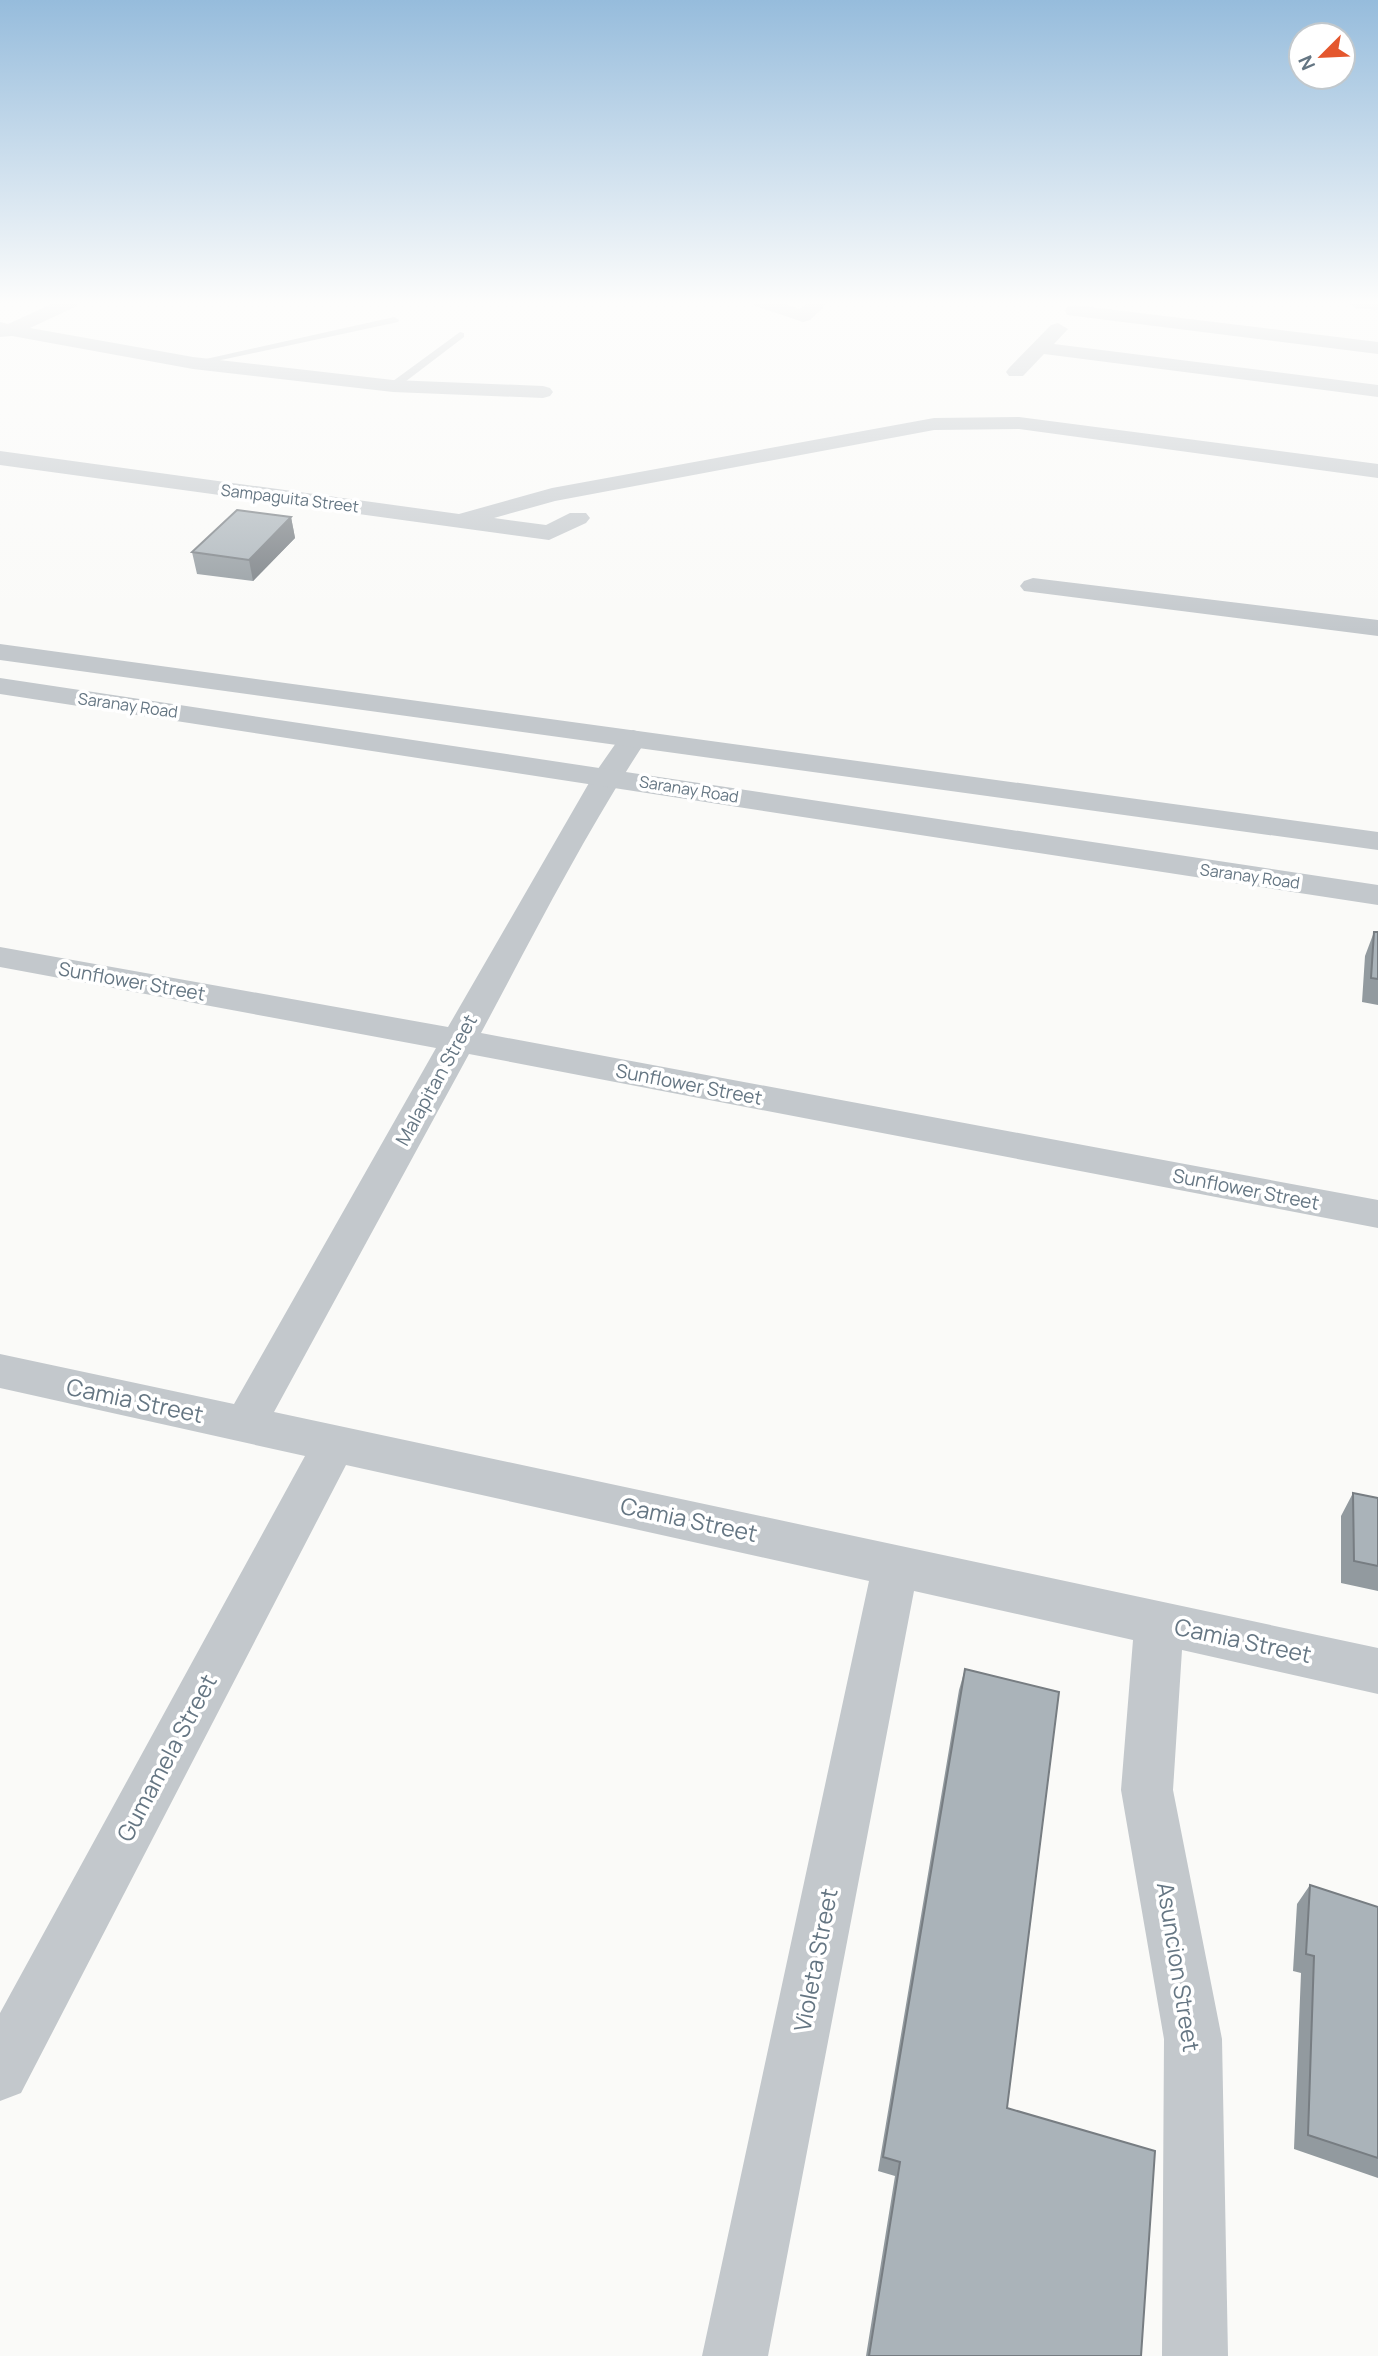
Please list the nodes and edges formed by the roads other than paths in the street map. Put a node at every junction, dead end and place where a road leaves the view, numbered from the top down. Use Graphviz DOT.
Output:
graph roads {
  1 [pos="0,458"];
  2 [pos="1378,471"];
  3 [pos="578,519"];
  4 [pos="462,520"];
  5 [pos="1034,586"];
  6 [pos="1378,628"];
  7 [pos="0,652"];
  8 [pos="0,686"];
  9 [pos="633,739"];
  10 [pos="608,776"];
  11 [pos="1378,841"];
  12 [pos="1378,895"];
  13 [pos="0,957"];
  14 [pos="458,1040"];
  15 [pos="1378,1214"];
  16 [pos="0,1371"];
  17 [pos="246,1425"];
  18 [pos="334,1444"];
  19 [pos="896,1564"];
  20 [pos="1159,1623"];
  21 [pos="1378,1671"];
  22 [pos="0,2072"];
  23 [pos="735,2356"];
  24 [pos="1195,2356"];
  1 -- 4 [label="street, Sampaguita Street"];
  2 -- 4 [label="street"];
  3 -- 4 [label="street, Sampaguita Street"];
  5 -- 6 [label="street"];
  7 -- 9 [label="street, Saranay Road"];
  8 -- 10 [label="street, Saranay Road"];
  9 -- 10 [label="street, Malapitan Street"];
  9 -- 11 [label="street, Saranay Road"];
  10 -- 12 [label="street, Saranay Road"];
  10 -- 14 [label="street, Malapitan Street"];
  13 -- 14 [label="street, Sunflower Street"];
  14 -- 15 [label="street, Sunflower Street"];
  14 -- 17 [label="street, Malapitan Street"];
  16 -- 17 [label="street, Camia Street"];
  17 -- 18 [label="street, Camia Street"];
  18 -- 19 [label="street, Camia Street"];
  18 -- 22 [label="street, Gumamela Street"];
  19 -- 20 [label="street, Camia Street"];
  19 -- 23 [label="street, Violeta Street"];
  20 -- 21 [label="street, Camia Street"];
  20 -- 24 [label="street, Asuncion Street"];
}
